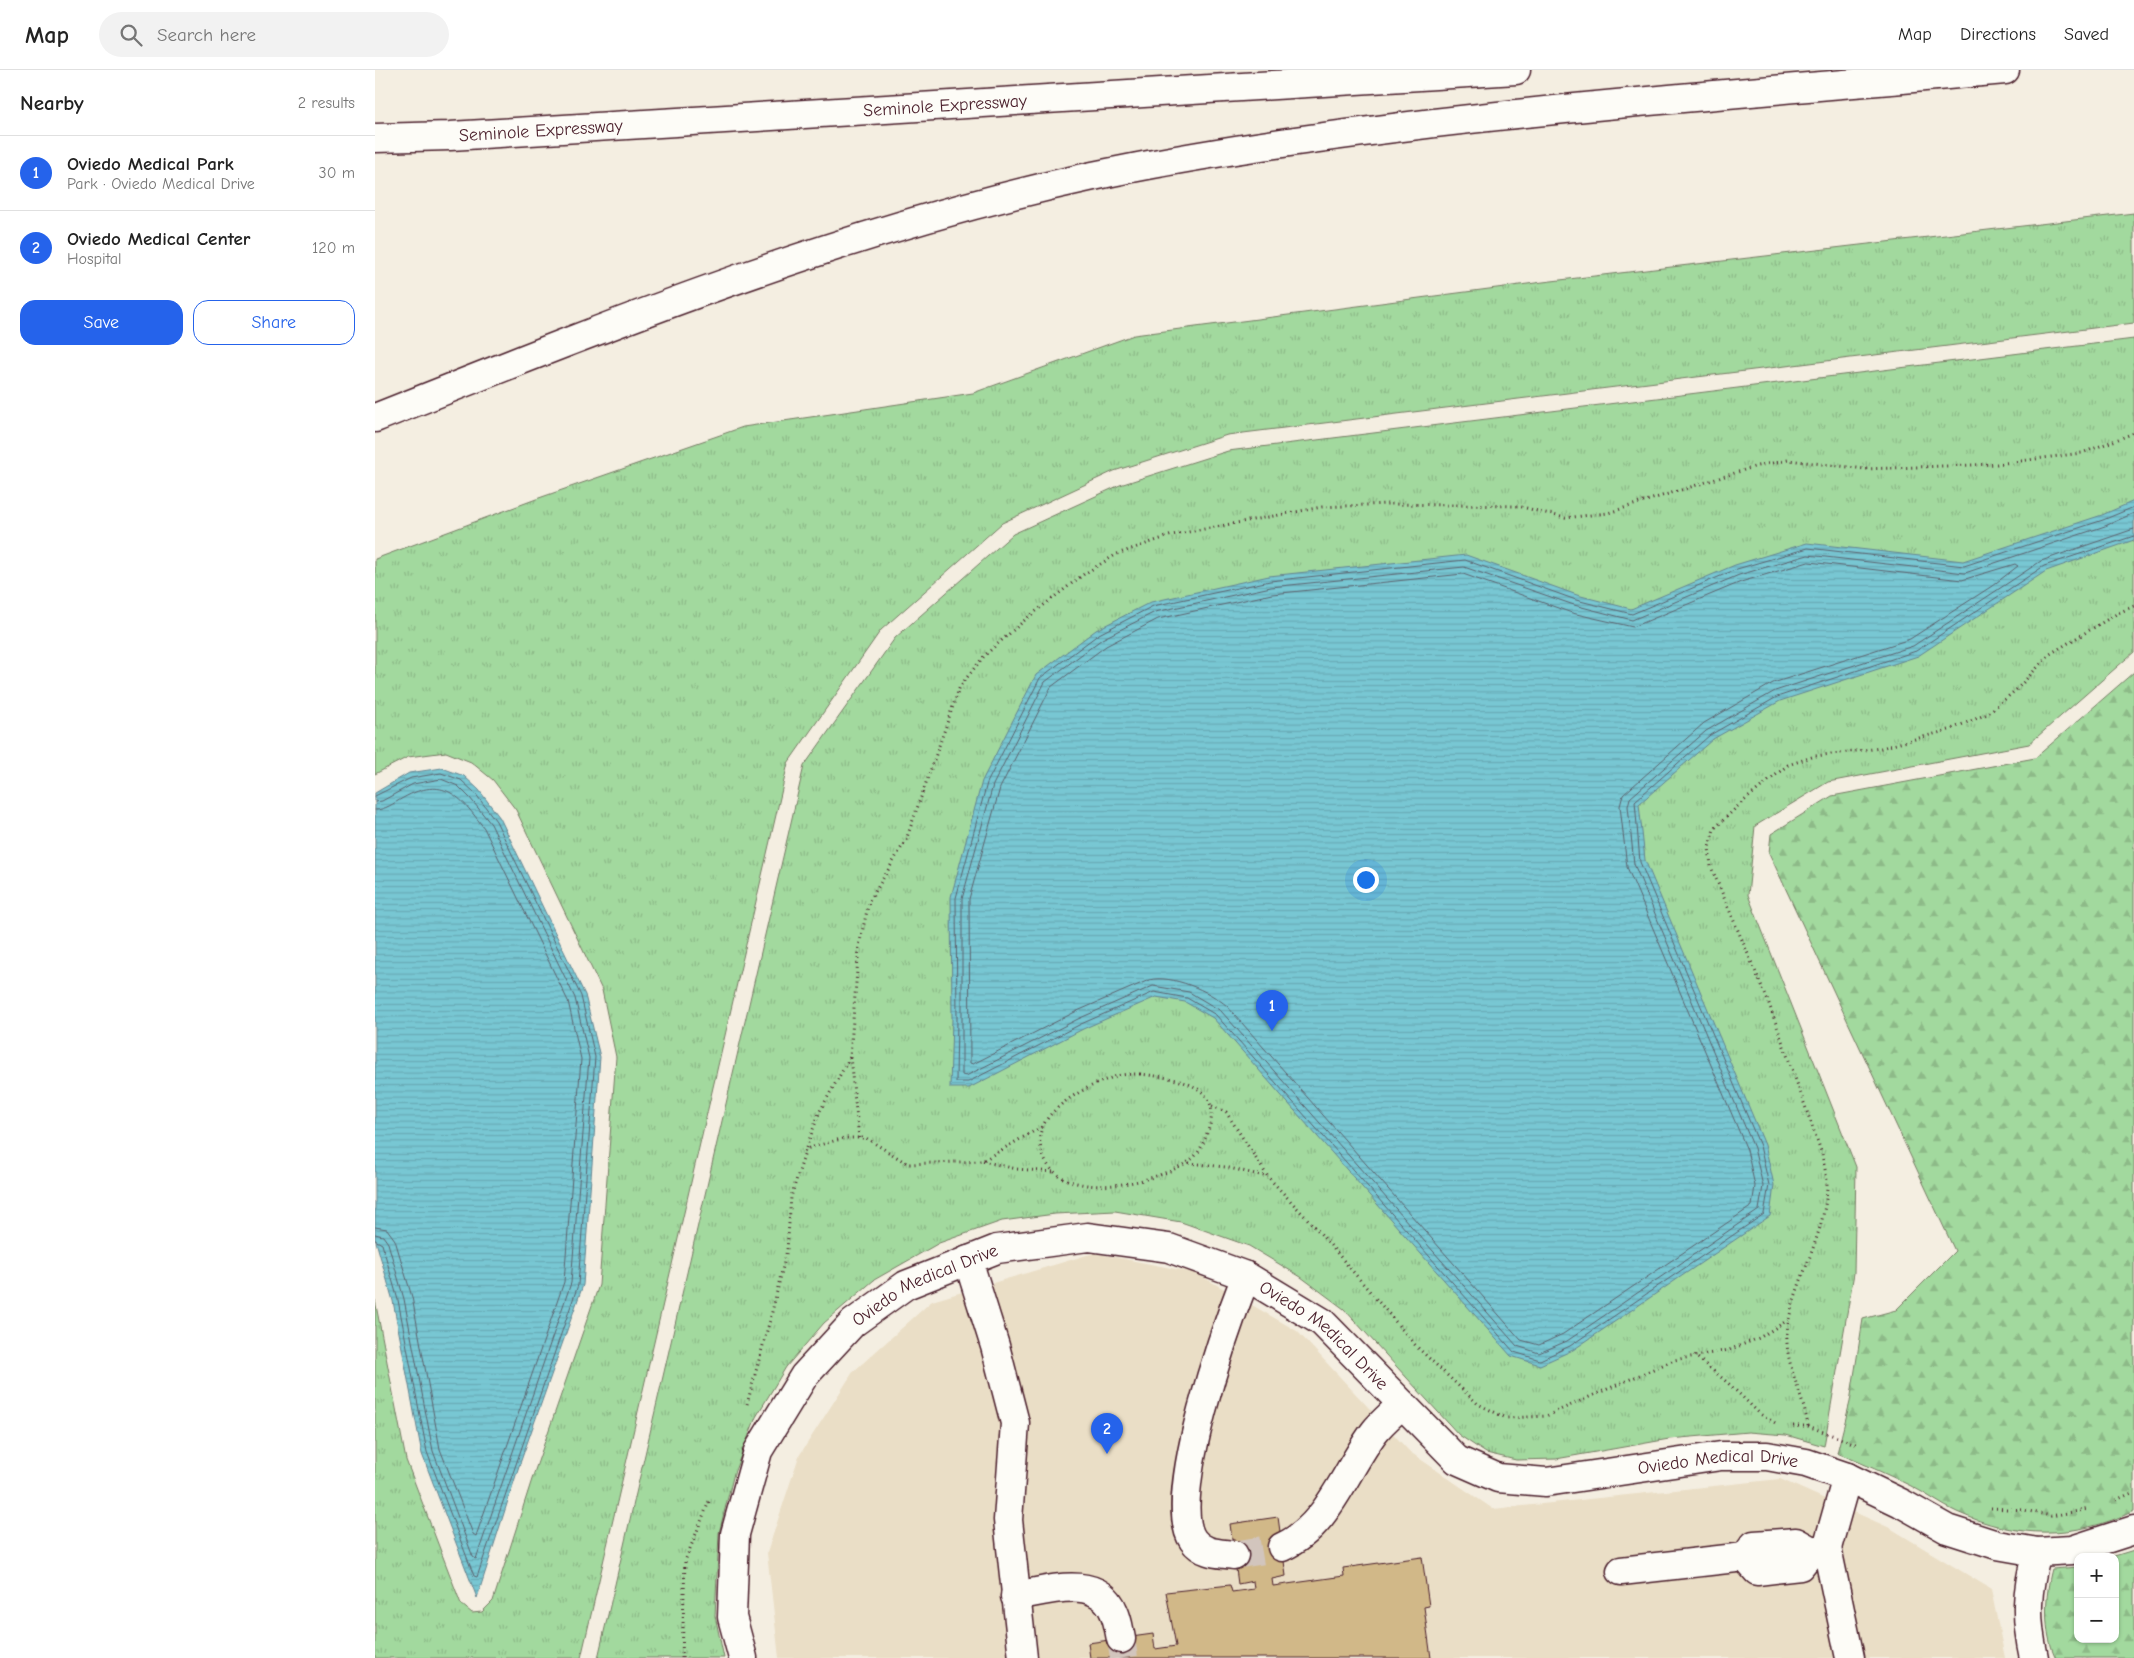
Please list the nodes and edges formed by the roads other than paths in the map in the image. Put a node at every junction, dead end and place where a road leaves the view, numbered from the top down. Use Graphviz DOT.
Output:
graph roads {
  1 [pos="1516,70"];
  2 [pos="2005,70"];
  3 [pos="375,138"];
  4 [pos="377,418"];
  5 [pos="968,1260"];
  6 [pos="1246,1276"];
  7 [pos="1402,1404"];
  8 [pos="1847,1477"];
  9 [pos="2134,1530"];
  10 [pos="1282,1547"];
  11 [pos="1820,1549"];
  12 [pos="2037,1552"];
  13 [pos="1234,1555"];
  14 [pos="1621,1571"];
  15 [pos="1015,1596"];
  16 [pos="1121,1639"];
  17 [pos="743,1658"];
  18 [pos="1023,1658"];
  19 [pos="1850,1658"];
  20 [pos="2034,1658"];
  1 -- 3 [label="main road, Seminole Expressway"];
  2 -- 4 [label="main road"];
  5 -- 6 [label="main road, Oviedo Medical Drive"];
  5 -- 15 [label="main road"];
  5 -- 17 [label="main road, Oviedo Medical Drive"];
  6 -- 7 [label="main road, Oviedo Medical Drive"];
  6 -- 13 [label="main road"];
  7 -- 8 [label="main road, Oviedo Medical Drive"];
  7 -- 10 [label="main road"];
  8 -- 11 [label="main road"];
  8 -- 12 [label="main road, Oviedo Medical Drive"];
  9 -- 12 [label="main road, Oviedo Medical Drive"];
  11 -- 14 [label="main road"];
  11 -- 19 [label="main road"];
  12 -- 20 [label="main road"];
  15 -- 16 [label="main road"];
  15 -- 18 [label="main road"];
}
